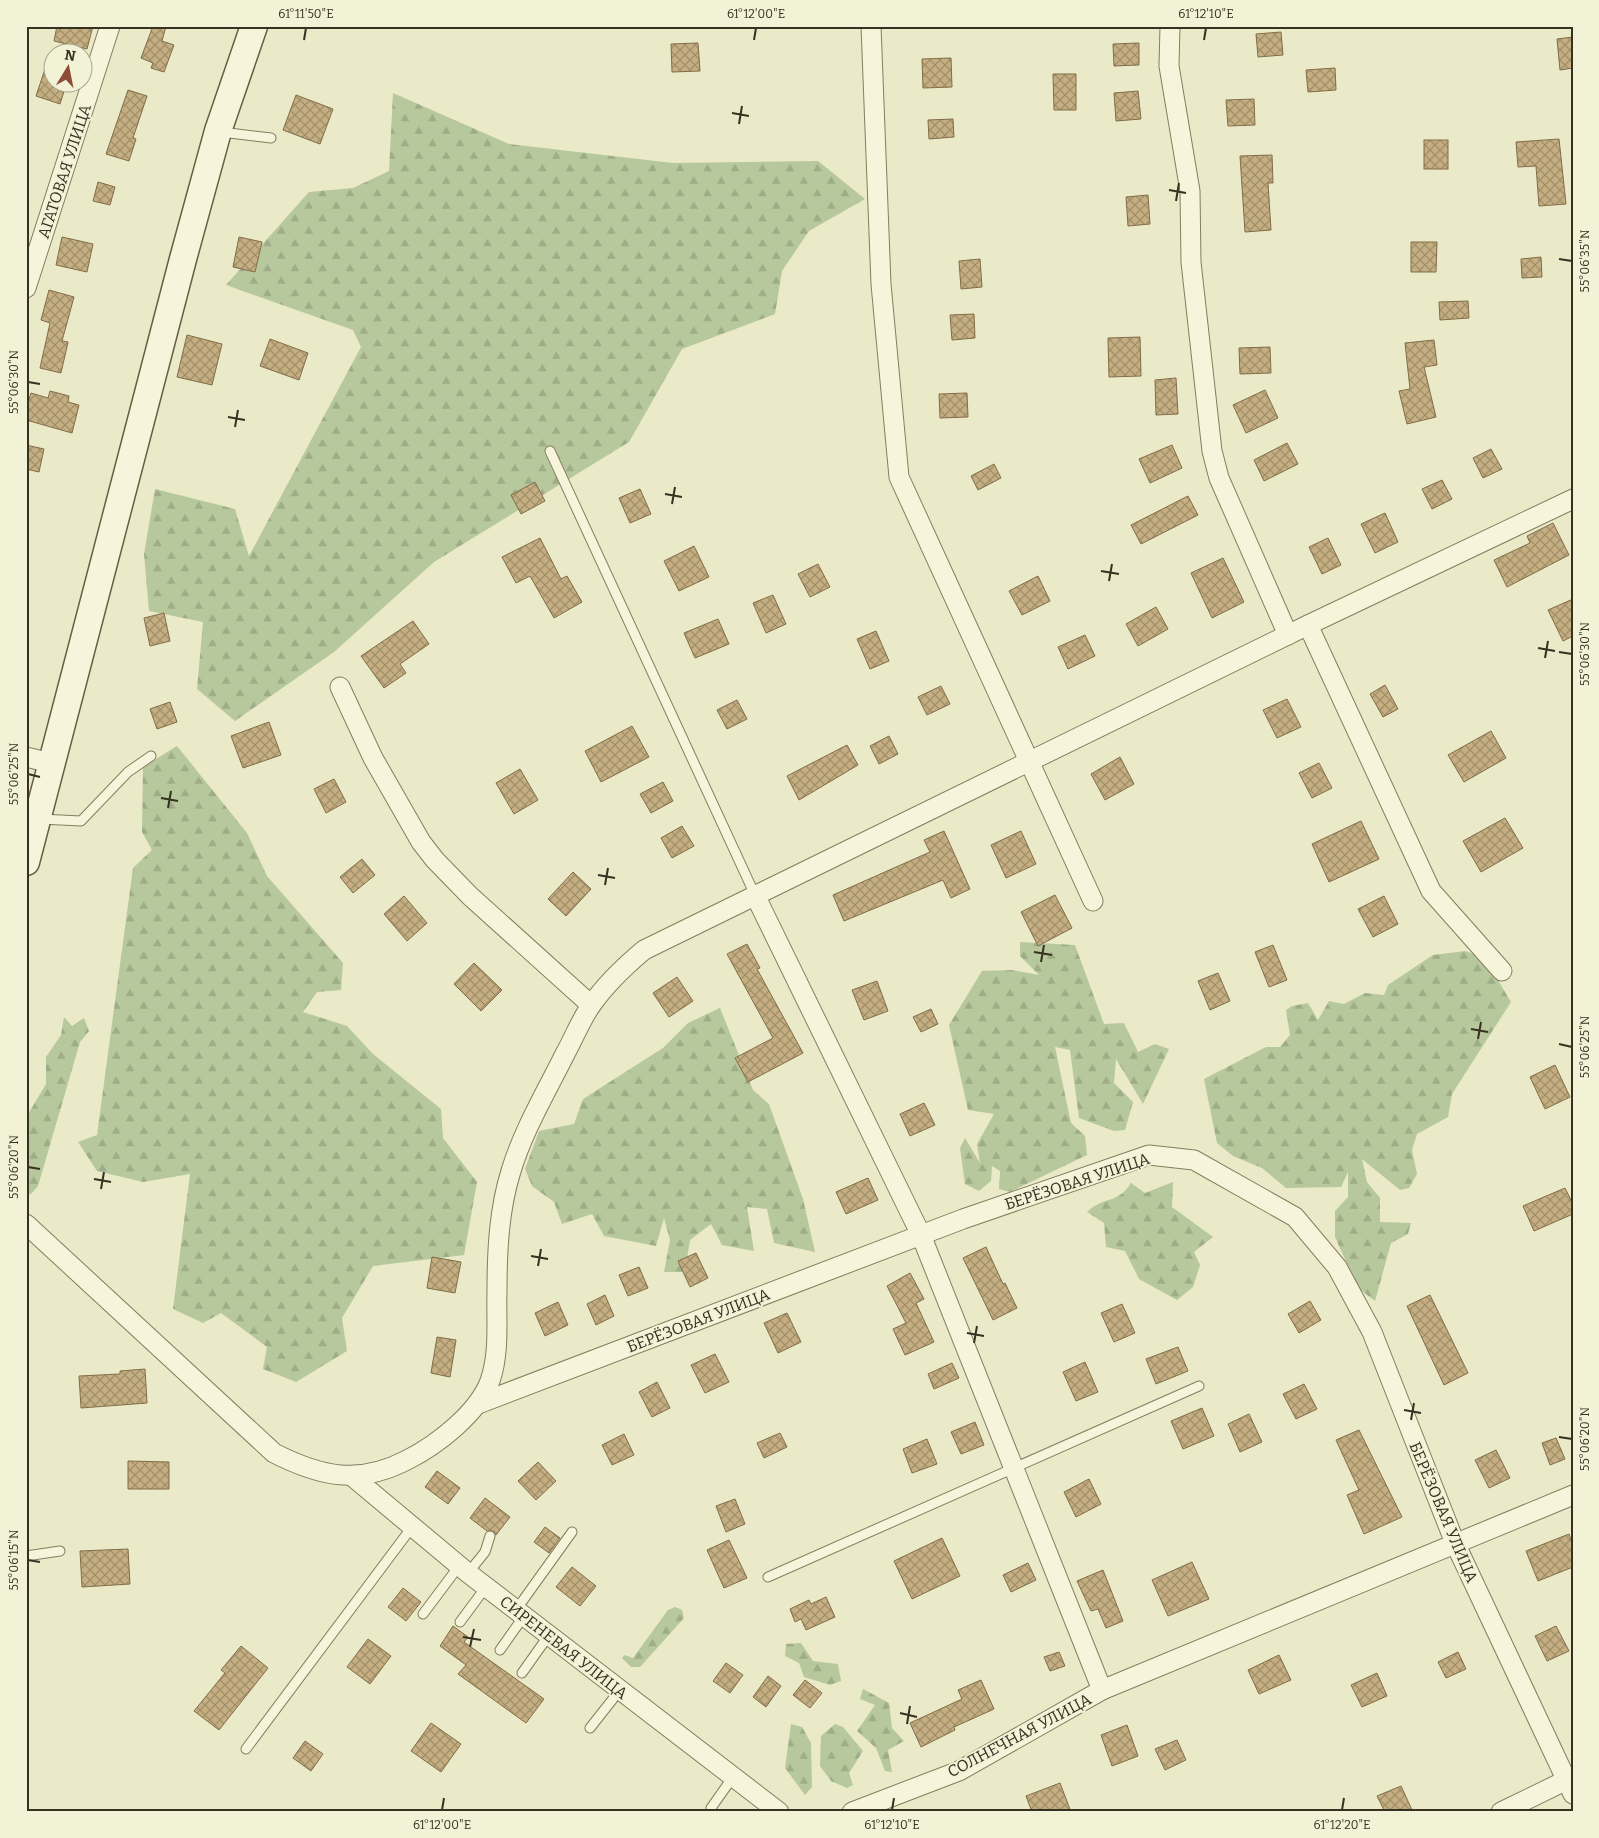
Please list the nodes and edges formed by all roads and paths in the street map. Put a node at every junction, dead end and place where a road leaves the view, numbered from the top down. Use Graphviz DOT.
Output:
graph roads {
  1 [pos="110,26"];
  2 [pos="254,26"];
  3 [pos="871,26"];
  4 [pos="1170,26"];
  5 [pos="218,131"];
  6 [pos="271,138"];
  7 [pos="26,288"];
  8 [pos="550,452"];
  9 [pos="1572,502"];
  10 [pos="1308,625"];
  11 [pos="1288,635"];
  12 [pos="340,687"];
  13 [pos="151,756"];
  14 [pos="26,757"];
  15 [pos="1029,762"];
  16 [pos="52,763"];
  17 [pos="37,819"];
  18 [pos="26,862"];
  19 [pos="755,895"];
  20 [pos="1093,901"];
  21 [pos="1502,971"];
  22 [pos="591,1005"];
  23 [pos="26,1224"];
  24 [pos="921,1235"];
  25 [pos="1199,1386"];
  26 [pos="478,1404"];
  27 [pos="1015,1468"];
  28 [pos="353,1477"];
  29 [pos="1573,1495"];
  30 [pos="412,1527"];
  31 [pos="572,1532"];
  32 [pos="490,1536"];
  33 [pos="1455,1543"];
  34 [pos="60,1551"];
  35 [pos="26,1556"];
  36 [pos="464,1570"];
  37 [pos="768,1576"];
  38 [pos="486,1587"];
  39 [pos="520,1613"];
  40 [pos="423,1614"];
  41 [pos="460,1622"];
  42 [pos="549,1635"];
  43 [pos="500,1650"];
  44 [pos="522,1672"];
  45 [pos="620,1690"];
  46 [pos="1102,1690"];
  47 [pos="590,1728"];
  48 [pos="246,1749"];
  49 [pos="733,1777"];
  50 [pos="1571,1783"];
  51 [pos="711,1808"];
  52 [pos="779,1812"];
  53 [pos="852,1812"];
  54 [pos="1501,1812"];
  1 -- 7 [label="street, АГАТОВАЯ УЛИЦА"];
  2 -- 5 [label="street"];
  3 -- 15 [label="street"];
  4 -- 11 [label="street"];
  5 -- 6 [label="lane"];
  5 -- 16 [label="street"];
  8 -- 19 [label="lane"];
  9 -- 10 [label="street"];
  10 -- 11 [label="street"];
  10 -- 21 [label="street"];
  11 -- 15 [label="street"];
  12 -- 22 [label="street"];
  13 -- 17 [label="lane"];
  14 -- 16 [label="street"];
  15 -- 19 [label="street"];
  15 -- 20 [label="street"];
  16 -- 17 [label="street"];
  17 -- 18 [label="street"];
  19 -- 22 [label="street"];
  19 -- 24 [label="street"];
  22 -- 26 [label="street"];
  23 -- 28 [label="street"];
  24 -- 26 [label="street, БЕРЁЗОВАЯ УЛИЦА"];
  24 -- 27 [label="street"];
  24 -- 33 [label="street, БЕРЁЗОВАЯ УЛИЦА"];
  25 -- 27 [label="lane"];
  26 -- 28 [label="street"];
  27 -- 37 [label="lane"];
  27 -- 46 [label="street"];
  28 -- 30 [label="street, СИРЕНЕВАЯ УЛИЦА"];
  29 -- 33 [label="street, СОЛНЕЧНАЯ УЛИЦА"];
  30 -- 36 [label="street, СИРЕНЕВАЯ УЛИЦА"];
  30 -- 48 [label="lane"];
  31 -- 39 [label="lane"];
  32 -- 36 [label="lane"];
  33 -- 46 [label="street, СОЛНЕЧНАЯ УЛИЦА"];
  33 -- 50 [label="street, БЕРЁЗОВАЯ УЛИЦА"];
  34 -- 35 [label="lane"];
  36 -- 38 [label="street, СИРЕНЕВАЯ УЛИЦА"];
  36 -- 40 [label="lane"];
  38 -- 39 [label="street, СИРЕНЕВАЯ УЛИЦА"];
  38 -- 41 [label="lane"];
  39 -- 42 [label="street, СИРЕНЕВАЯ УЛИЦА"];
  39 -- 43 [label="lane"];
  42 -- 44 [label="lane"];
  42 -- 45 [label="street, СИРЕНЕВАЯ УЛИЦА"];
  45 -- 47 [label="lane"];
  45 -- 49 [label="street, СИРЕНЕВАЯ УЛИЦА"];
  46 -- 53 [label="street, СОЛНЕЧНАЯ УЛИЦА"];
  49 -- 51 [label="lane"];
  49 -- 52 [label="street, СИРЕНЕВАЯ УЛИЦА"];
  50 -- 54 [label="street"];
}
